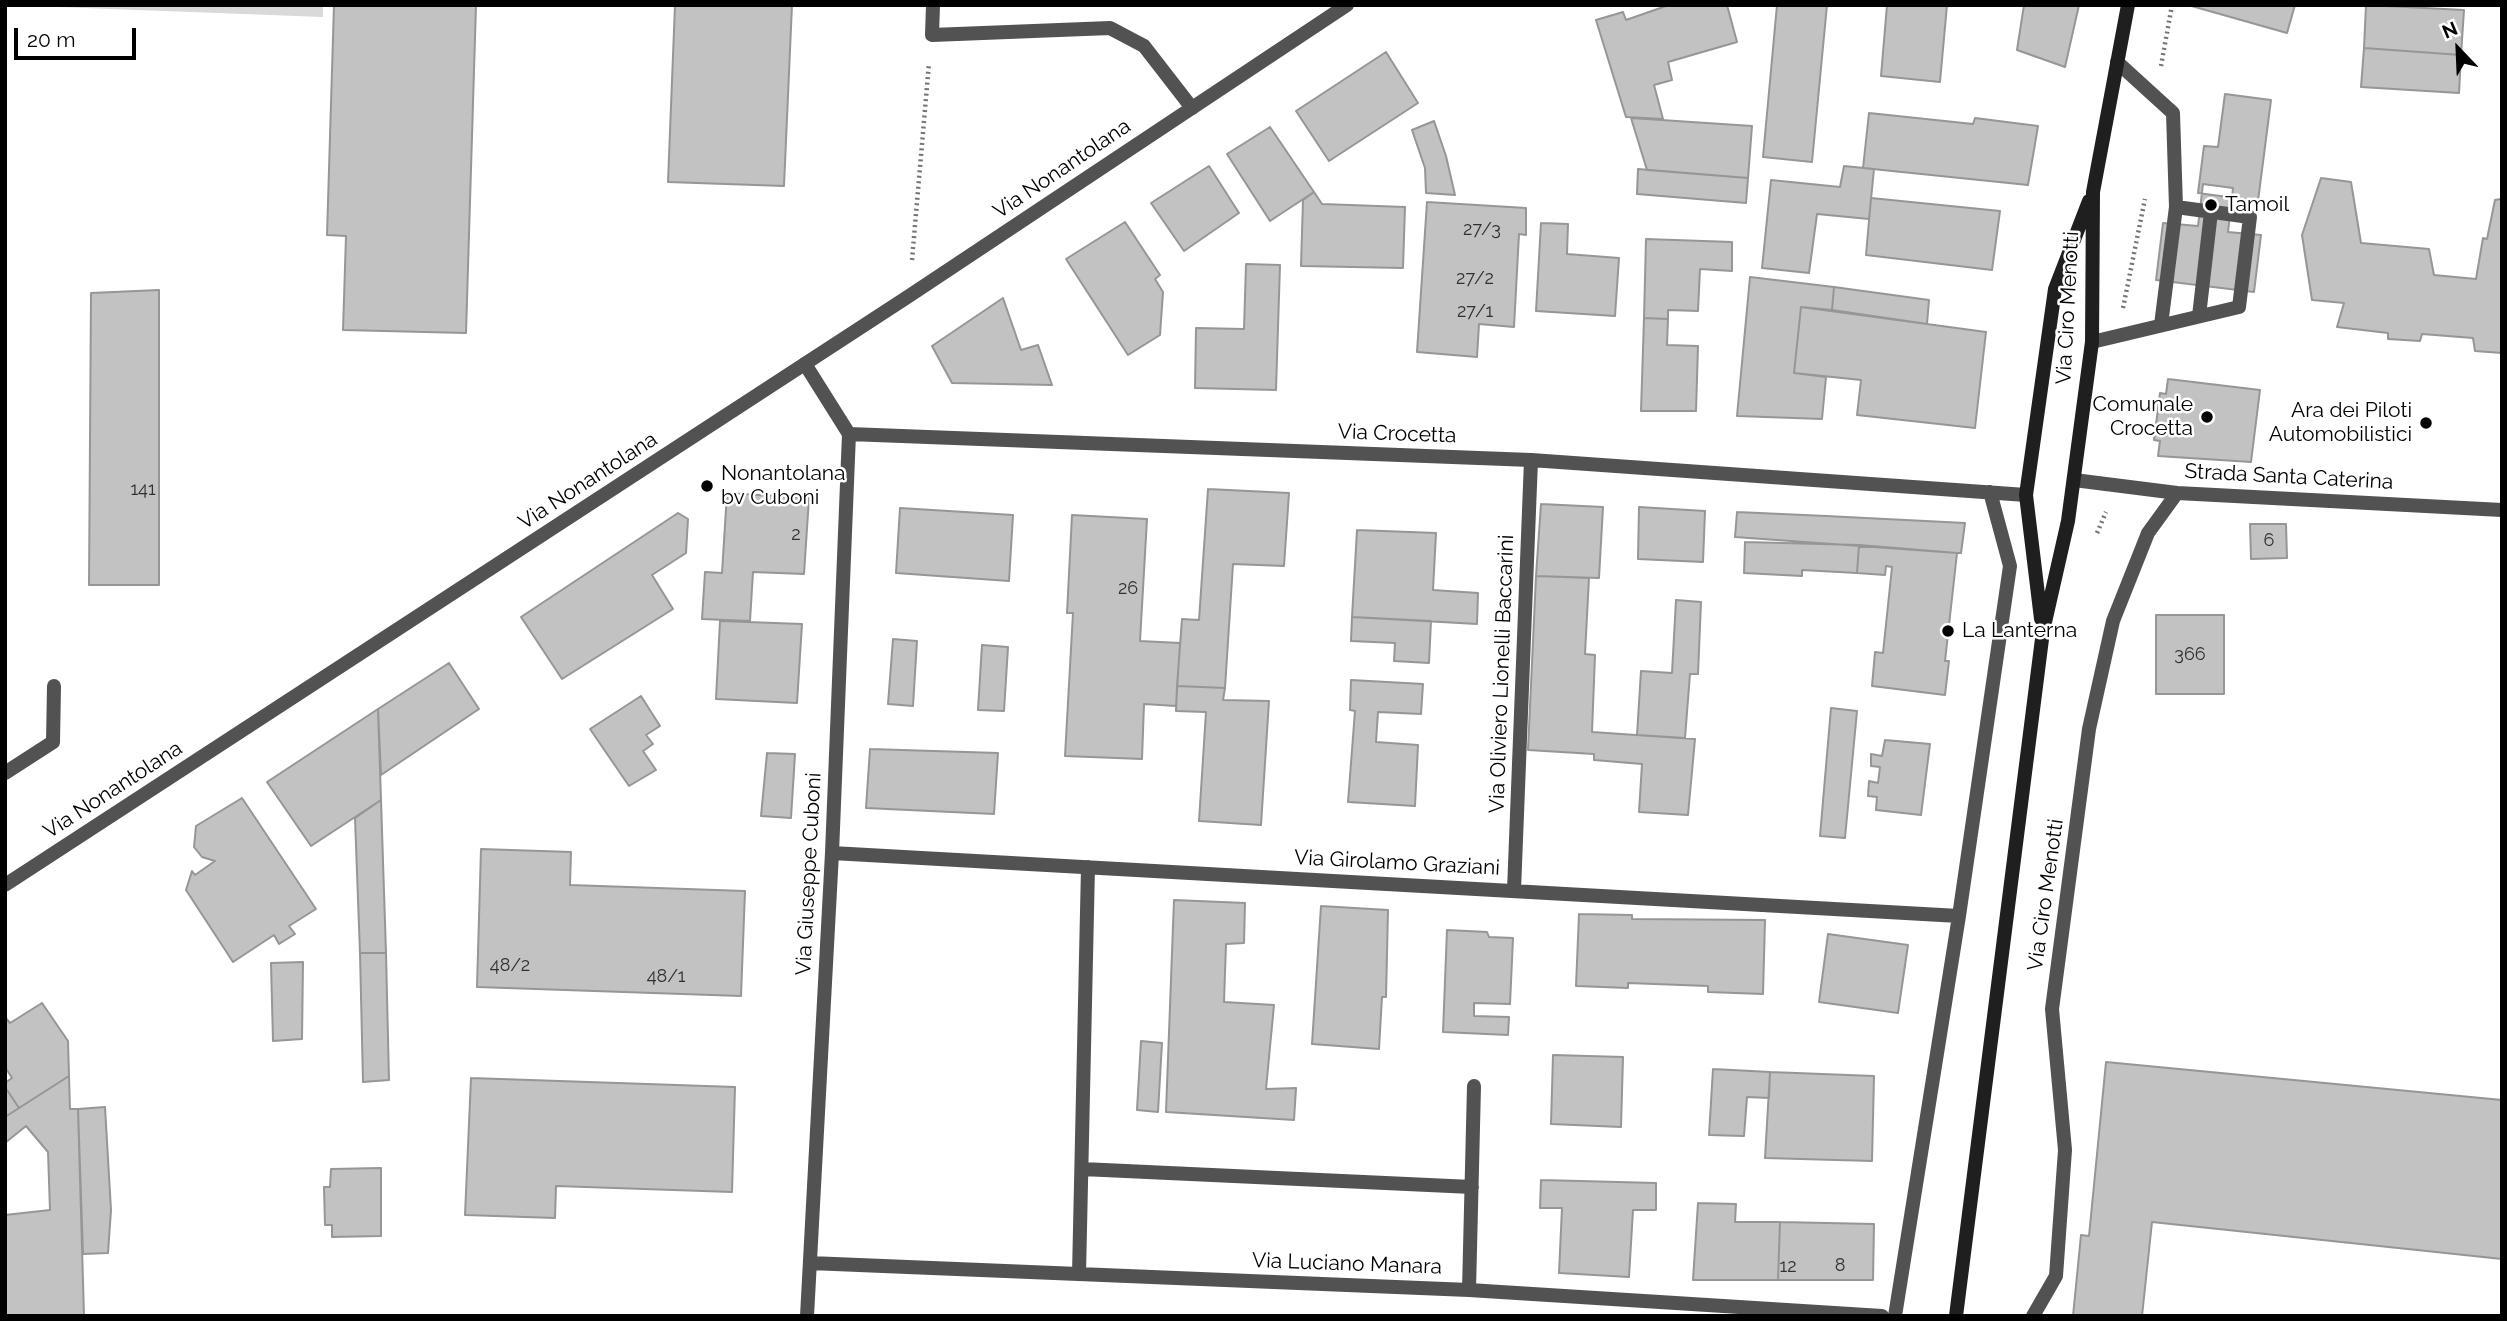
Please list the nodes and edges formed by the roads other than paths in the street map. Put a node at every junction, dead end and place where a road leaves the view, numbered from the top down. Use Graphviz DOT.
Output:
graph roads {
  1 [pos="933,5"];
  2 [pos="1347,5"];
  3 [pos="2128,5"];
  4 [pos="2117,62"];
  5 [pos="1192,108"];
  6 [pos="2093,192"];
  7 [pos="2176,207"];
  8 [pos="2211,212"];
  9 [pos="2199,316"];
  10 [pos="2161,325"];
  11 [pos="2092,342"];
  12 [pos="805,364"];
  13 [pos="849,435"];
  14 [pos="1531,460"];
  15 [pos="2074,480"];
  16 [pos="1990,492"];
  17 [pos="2177,493"];
  18 [pos="2026,495"];
  19 [pos="2502,510"];
  20 [pos="2043,631"];
  21 [pos="54,686"];
  22 [pos="5,773"];
  23 [pos="832,853"];
  24 [pos="1088,867"];
  25 [pos="5,885"];
  26 [pos="1514,890"];
  27 [pos="1959,916"];
  28 [pos="1474,1086"];
  29 [pos="1082,1169"];
  30 [pos="1472,1187"];
  31 [pos="810,1263"];
  32 [pos="1079,1274"];
  33 [pos="1469,1290"];
  34 [pos="807,1316"];
  35 [pos="1882,1316"];
  36 [pos="1895,1316"];
  37 [pos="1956,1316"];
  38 [pos="2033,1316"];
  1 -- 5 [label="street"];
  2 -- 5 [label="street, Via Nonantolana"];
  3 -- 4 [label="main road, Via Ciro Menotti"];
  4 -- 6 [label="main road, Via Ciro Menotti"];
  4 -- 7 [label="street"];
  5 -- 12 [label="street, Via Nonantolana"];
  6 -- 11 [label="main road, Via Ciro Menotti"];
  6 -- 18 [label="main road, Via Ciro Menotti"];
  7 -- 8 [label="street"];
  7 -- 10 [label="street"];
  8 -- 9 [label="street"];
  8 -- 9 [label="street"];
  9 -- 10 [label="street"];
  10 -- 11 [label="street"];
  11 -- 15 [label="main road, Via Ciro Menotti"];
  12 -- 13 [label="street"];
  12 -- 25 [label="street, Via Nonantolana"];
  13 -- 14 [label="street, Via Crocetta"];
  13 -- 23 [label="street, Via Giuseppe Cuboni"];
  14 -- 16 [label="street, Via Crocetta"];
  14 -- 26 [label="street, Via Oliviero Lionelli Baccarini"];
  15 -- 17 [label="street, Strada Santa Caterina"];
  15 -- 20 [label="main road, Via Ciro Menotti"];
  16 -- 18 [label="street, Via Crocetta"];
  16 -- 27 [label="street"];
  17 -- 19 [label="street, Strada Santa Caterina"];
  17 -- 38 [label="street, Via Ciro Menotti"];
  18 -- 20 [label="main road, Via Ciro Menotti"];
  20 -- 37 [label="main road, Via Ciro Menotti"];
  21 -- 22 [label="street"];
  23 -- 24 [label="street, Via Girolamo Graziani"];
  23 -- 31 [label="street, Via Giuseppe Cuboni"];
  24 -- 26 [label="street, Via Girolamo Graziani"];
  24 -- 29 [label="street"];
  26 -- 27 [label="street, Via Girolamo Graziani"];
  27 -- 36 [label="street"];
  28 -- 30 [label="street"];
  29 -- 30 [label="street"];
  29 -- 32 [label="street"];
  30 -- 33 [label="street"];
  31 -- 32 [label="street, Via Luciano Manara"];
  31 -- 34 [label="street, Via Giuseppe Cuboni"];
  32 -- 33 [label="street, Via Luciano Manara"];
  33 -- 35 [label="street, Via Luciano Manara"];
}
